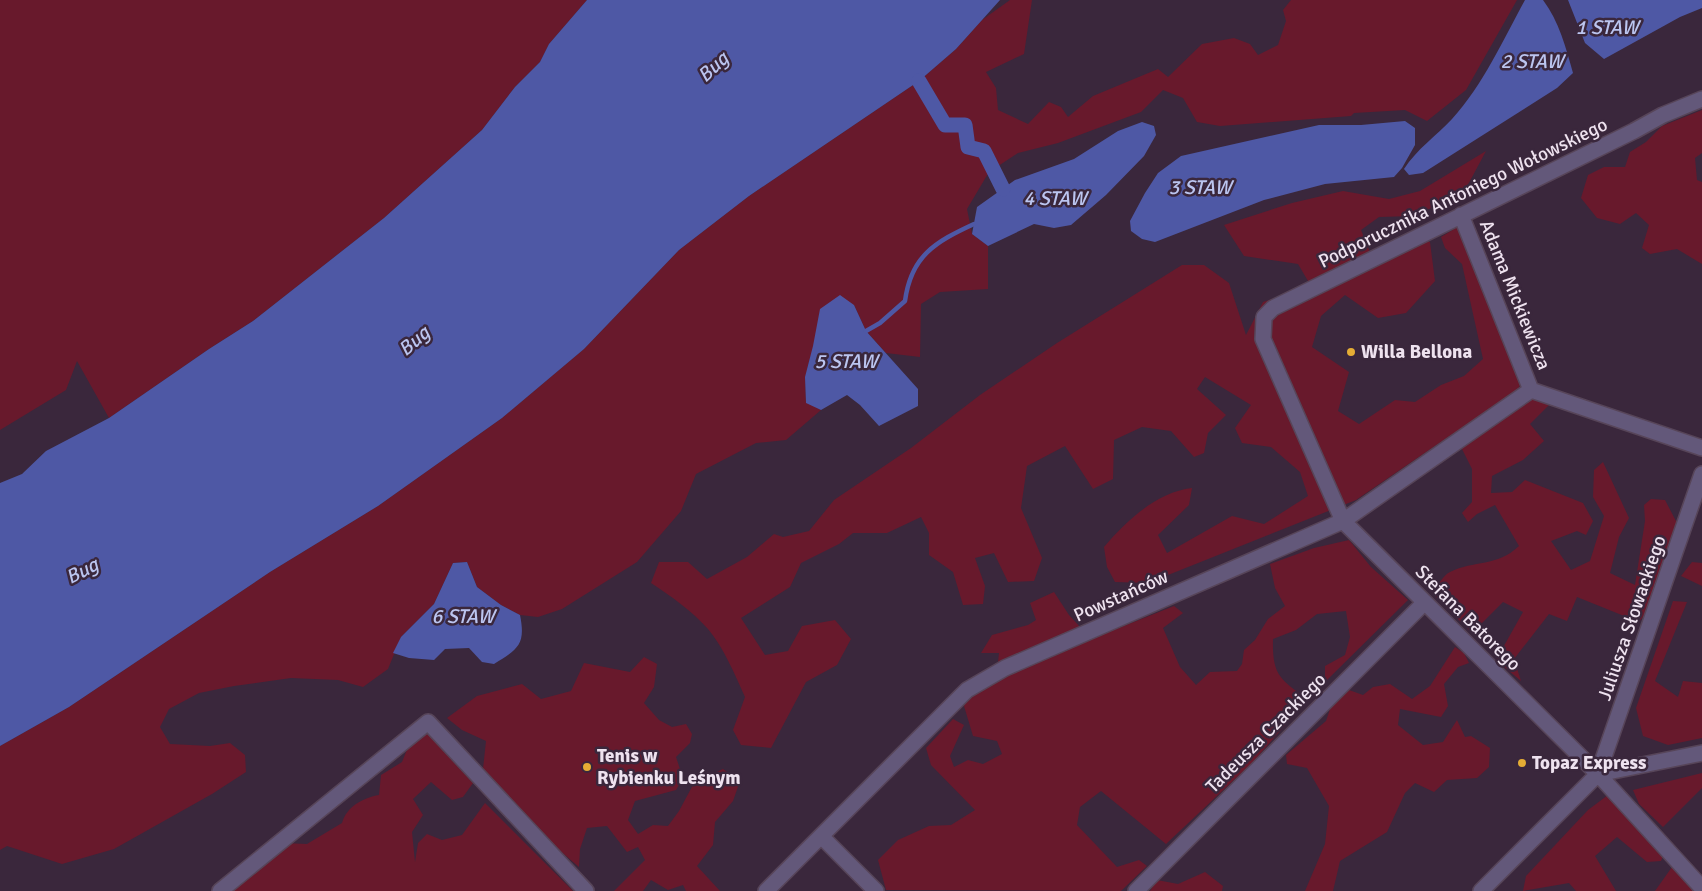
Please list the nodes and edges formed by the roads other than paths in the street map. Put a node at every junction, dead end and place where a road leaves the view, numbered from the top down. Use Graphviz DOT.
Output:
graph roads {
  1 [pos="1702,99"];
  2 [pos="1460,215"];
  3 [pos="1262,339"];
  4 [pos="1531,390"];
  5 [pos="1702,448"];
  6 [pos="1702,474"];
  7 [pos="1343,521"];
  8 [pos="1424,603"];
  9 [pos="1702,753"];
  10 [pos="1598,774"];
  11 [pos="821,836"];
  12 [pos="1702,888"];
  13 [pos="220,891"];
  14 [pos="586,891"];
  15 [pos="766,891"];
  16 [pos="876,891"];
  17 [pos="1136,891"];
  18 [pos="1481,891"];
  1 -- 2 [label="street, Podporucznika Antoniego Wołowskiego"];
  2 -- 3 [label="street, Podporucznika Antoniego Wołowskiego"];
  2 -- 4 [label="street, Adama Mickiewicza"];
  3 -- 7 [label="street, Stefana Batorego"];
  4 -- 5 [label="street, Adama Mickiewicza"];
  4 -- 7 [label="street, Powstańców"];
  6 -- 10 [label="street, Juliusza Słowackiego"];
  7 -- 8 [label="street, Stefana Batorego"];
  7 -- 11 [label="street, Powstańców"];
  8 -- 10 [label="street, Stefana Batorego"];
  8 -- 17 [label="street, Tadeusza Czackiego"];
  9 -- 10 [label="street"];
  10 -- 12 [label="street, Stefana Batorego"];
  10 -- 18 [label="street"];
  11 -- 15 [label="street, Powstańców"];
  11 -- 16 [label="street"];
  13 -- 14 [label="street"];
}
